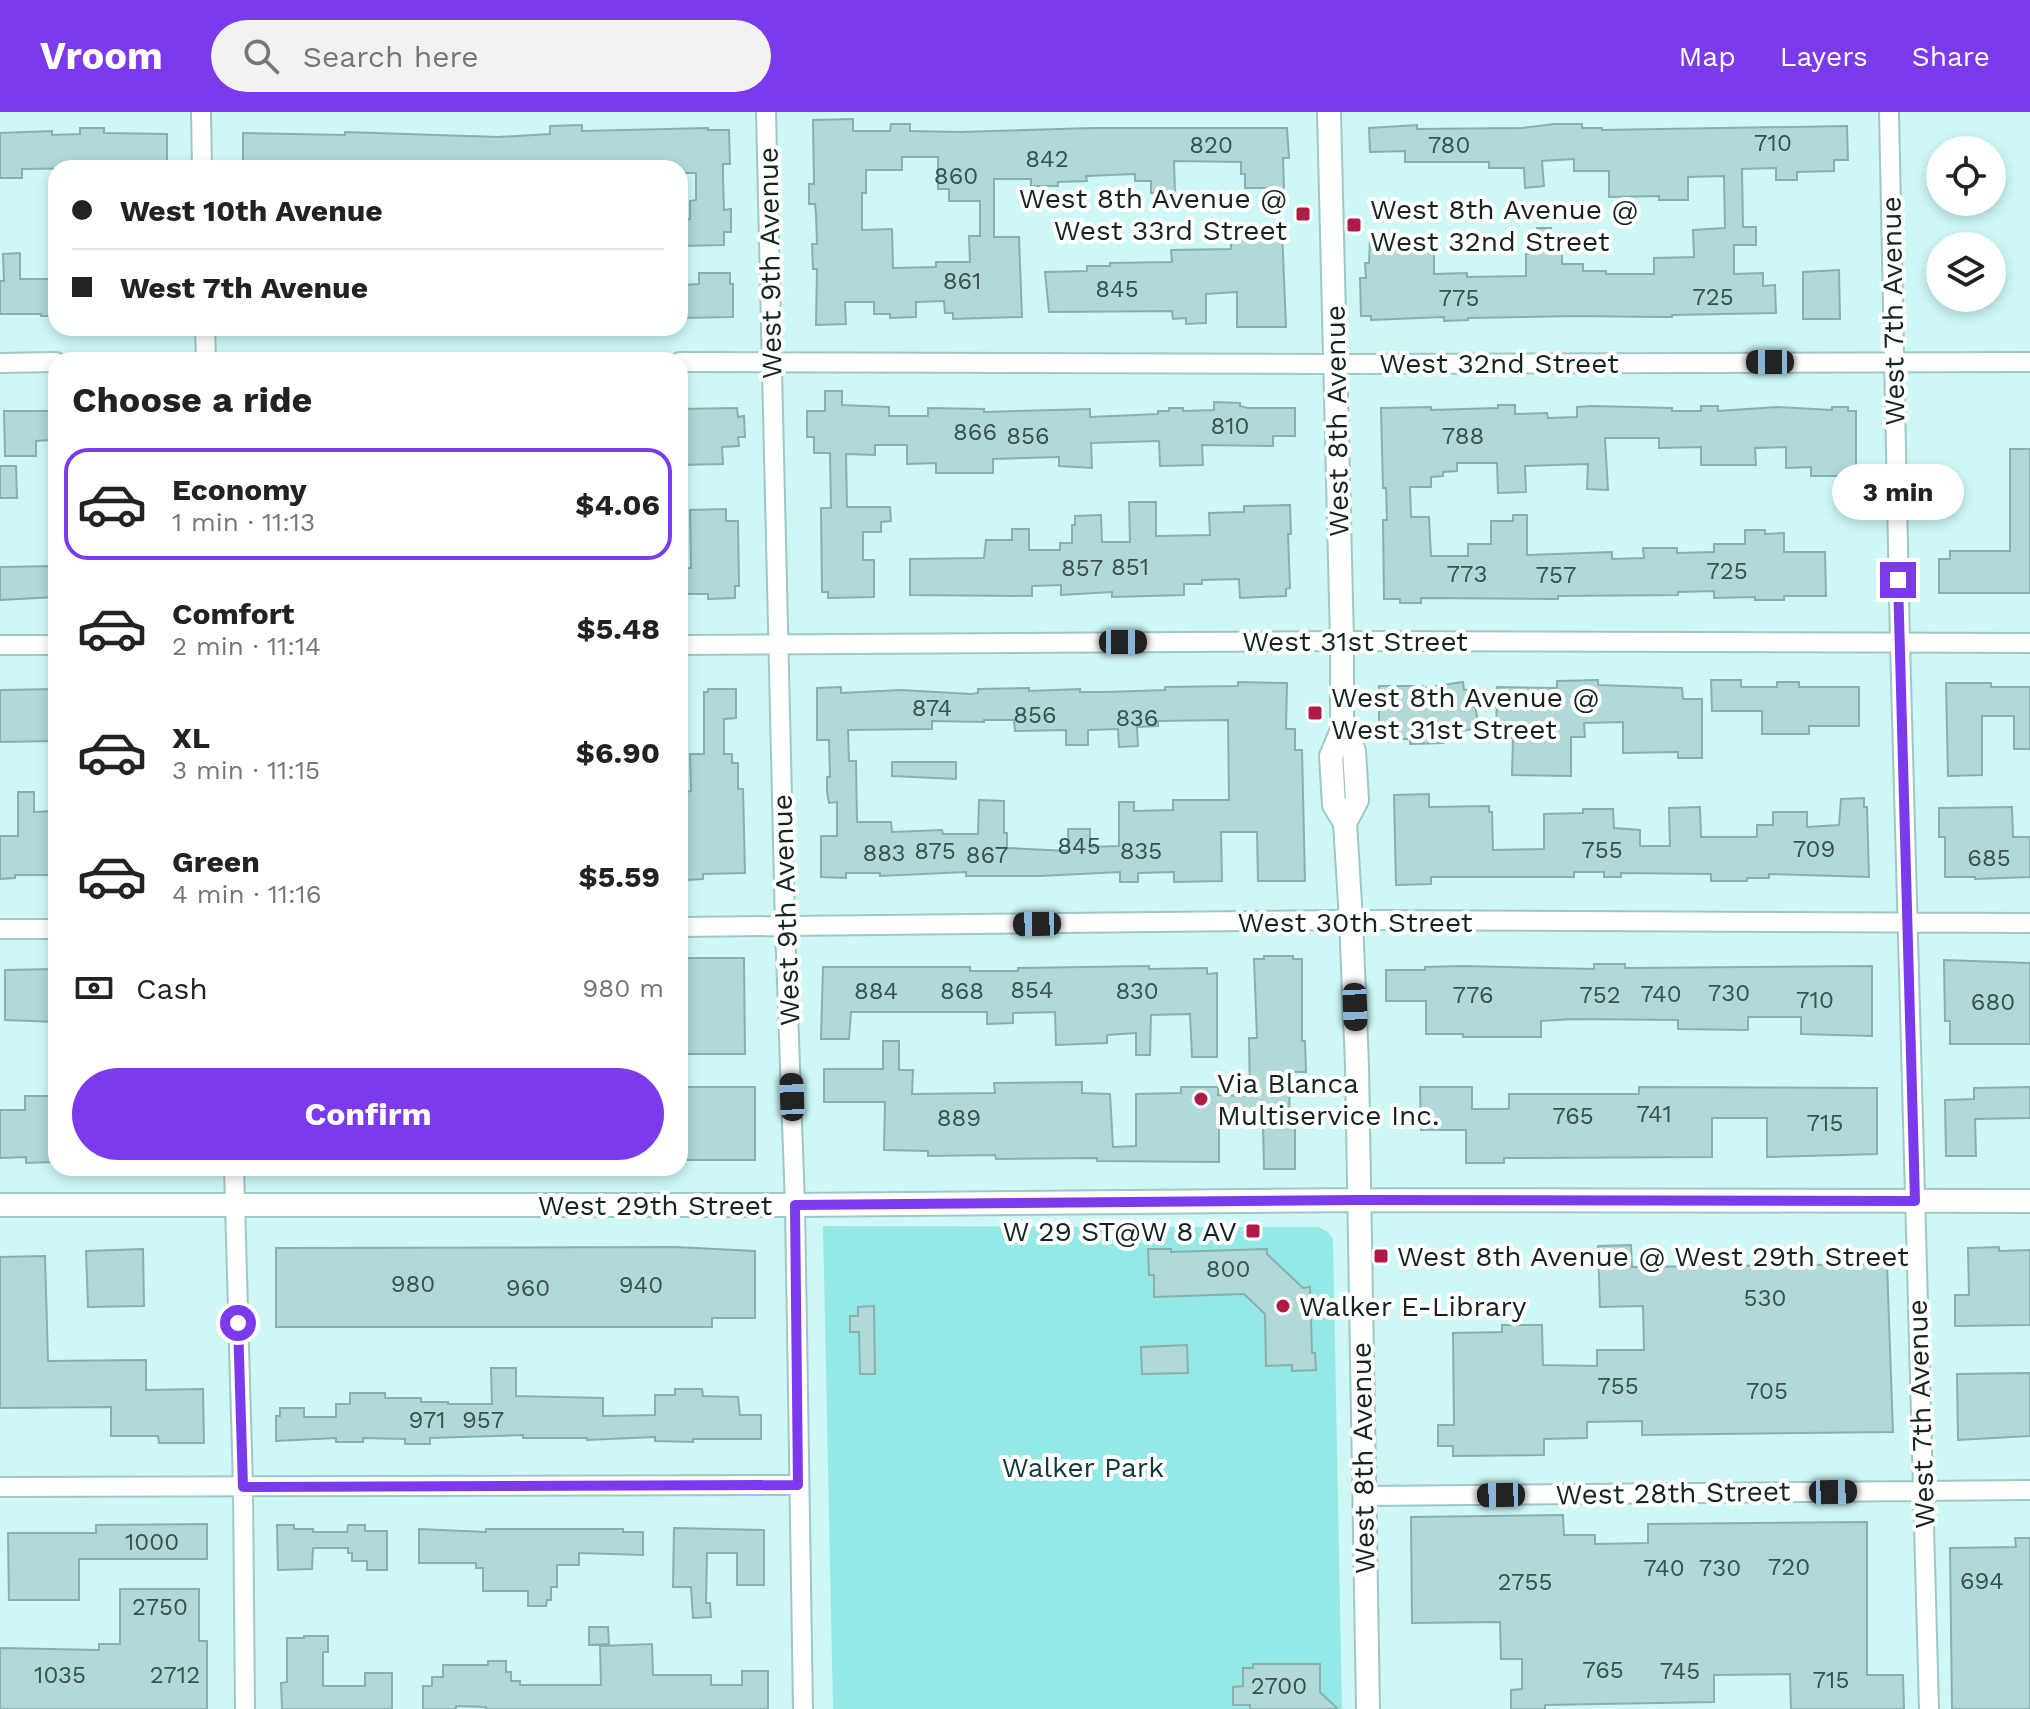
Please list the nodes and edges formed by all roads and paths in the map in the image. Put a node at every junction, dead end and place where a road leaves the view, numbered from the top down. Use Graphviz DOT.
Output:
graph roads {
  1 [pos="201,112"];
  2 [pos="766,112"];
  3 [pos="1329,112"];
  4 [pos="1889,112"];
  5 [pos="202,160"];
  6 [pos="48,362"];
  7 [pos="688,362"];
  8 [pos="772,362"];
  9 [pos="1893,362"];
  10 [pos="2030,362"];
  11 [pos="0,363"];
  12 [pos="1337,364"];
  13 [pos="1342,641"];
  14 [pos="1900,643"];
  15 [pos="2030,643"];
  16 [pos="780,644"];
  17 [pos="0,645"];
  18 [pos="48,645"];
  19 [pos="688,645"];
  20 [pos="1351,920"];
  21 [pos="2030,923"];
  22 [pos="1908,924"];
  23 [pos="688,927"];
  24 [pos="785,927"];
  25 [pos="0,929"];
  26 [pos="48,929"];
  27 [pos="234,1176"];
  28 [pos="1358,1200"];
  29 [pos="1915,1201"];
  30 [pos="2030,1201"];
  31 [pos="0,1205"];
  32 [pos="235,1205"];
  33 [pos="795,1205"];
  34 [pos="798,1485"];
  35 [pos="0,1487"];
  36 [pos="243,1487"];
  37 [pos="2030,1490"];
  38 [pos="1924,1491"];
  39 [pos="1364,1496"];
  40 [pos="245,1709"];
  41 [pos="803,1709"];
  42 [pos="1368,1709"];
  43 [pos="1929,1709"];
  1 -- 5 [label="street"];
  2 -- 8 [label="street, West 9th Avenue"];
  3 -- 12 [label="street, West 8th Avenue"];
  4 -- 9 [label="street, West 7th Avenue"];
  6 -- 11 [label="street"];
  7 -- 8 [label="street, West 32nd Street"];
  8 -- 12 [label="street, West 32nd Street"];
  8 -- 16 [label="street, West 9th Avenue"];
  9 -- 10 [label="street, West 32nd Street"];
  9 -- 12 [label="street, West 32nd Street"];
  9 -- 14 [label="street, West 7th Avenue"];
  12 -- 13 [label="street, West 8th Avenue"];
  13 -- 14 [label="street, West 31st Street"];
  13 -- 16 [label="street, West 31st Street"];
  13 -- 20 [label="street, West 8th Avenue"];
  14 -- 15 [label="street, West 31st Street"];
  14 -- 22 [label="street, West 7th Avenue"];
  16 -- 19 [label="street, West 31st Street"];
  16 -- 24 [label="street, West 9th Avenue"];
  17 -- 18 [label="street"];
  20 -- 22 [label="street, West 30th Street"];
  20 -- 24 [label="street, West 30th Street"];
  20 -- 28 [label="street, West 8th Avenue"];
  21 -- 22 [label="street, West 30th Street"];
  22 -- 29 [label="street, West 7th Avenue"];
  23 -- 24 [label="street, West 30th Street"];
  24 -- 33 [label="street, West 9th Avenue"];
  25 -- 26 [label="street"];
  27 -- 32 [label="street"];
  28 -- 29 [label="street, West 29th Street"];
  28 -- 33 [label="street, West 29th Street"];
  28 -- 39 [label="street, West 8th Avenue"];
  29 -- 30 [label="street, West 29th Street"];
  29 -- 38 [label="street, West 7th Avenue"];
  31 -- 32 [label="street, West 29th Street"];
  32 -- 33 [label="street, West 29th Street"];
  32 -- 36 [label="street"];
  33 -- 34 [label="street, West 9th Avenue"];
  34 -- 36 [label="street"];
  34 -- 41 [label="street, West 9th Avenue"];
  35 -- 36 [label="street"];
  36 -- 40 [label="street"];
  37 -- 38 [label="street, West 28th Street"];
  38 -- 39 [label="street, West 28th Street"];
  38 -- 43 [label="street, West 7th Avenue"];
  39 -- 42 [label="street, West 8th Avenue"];
}
